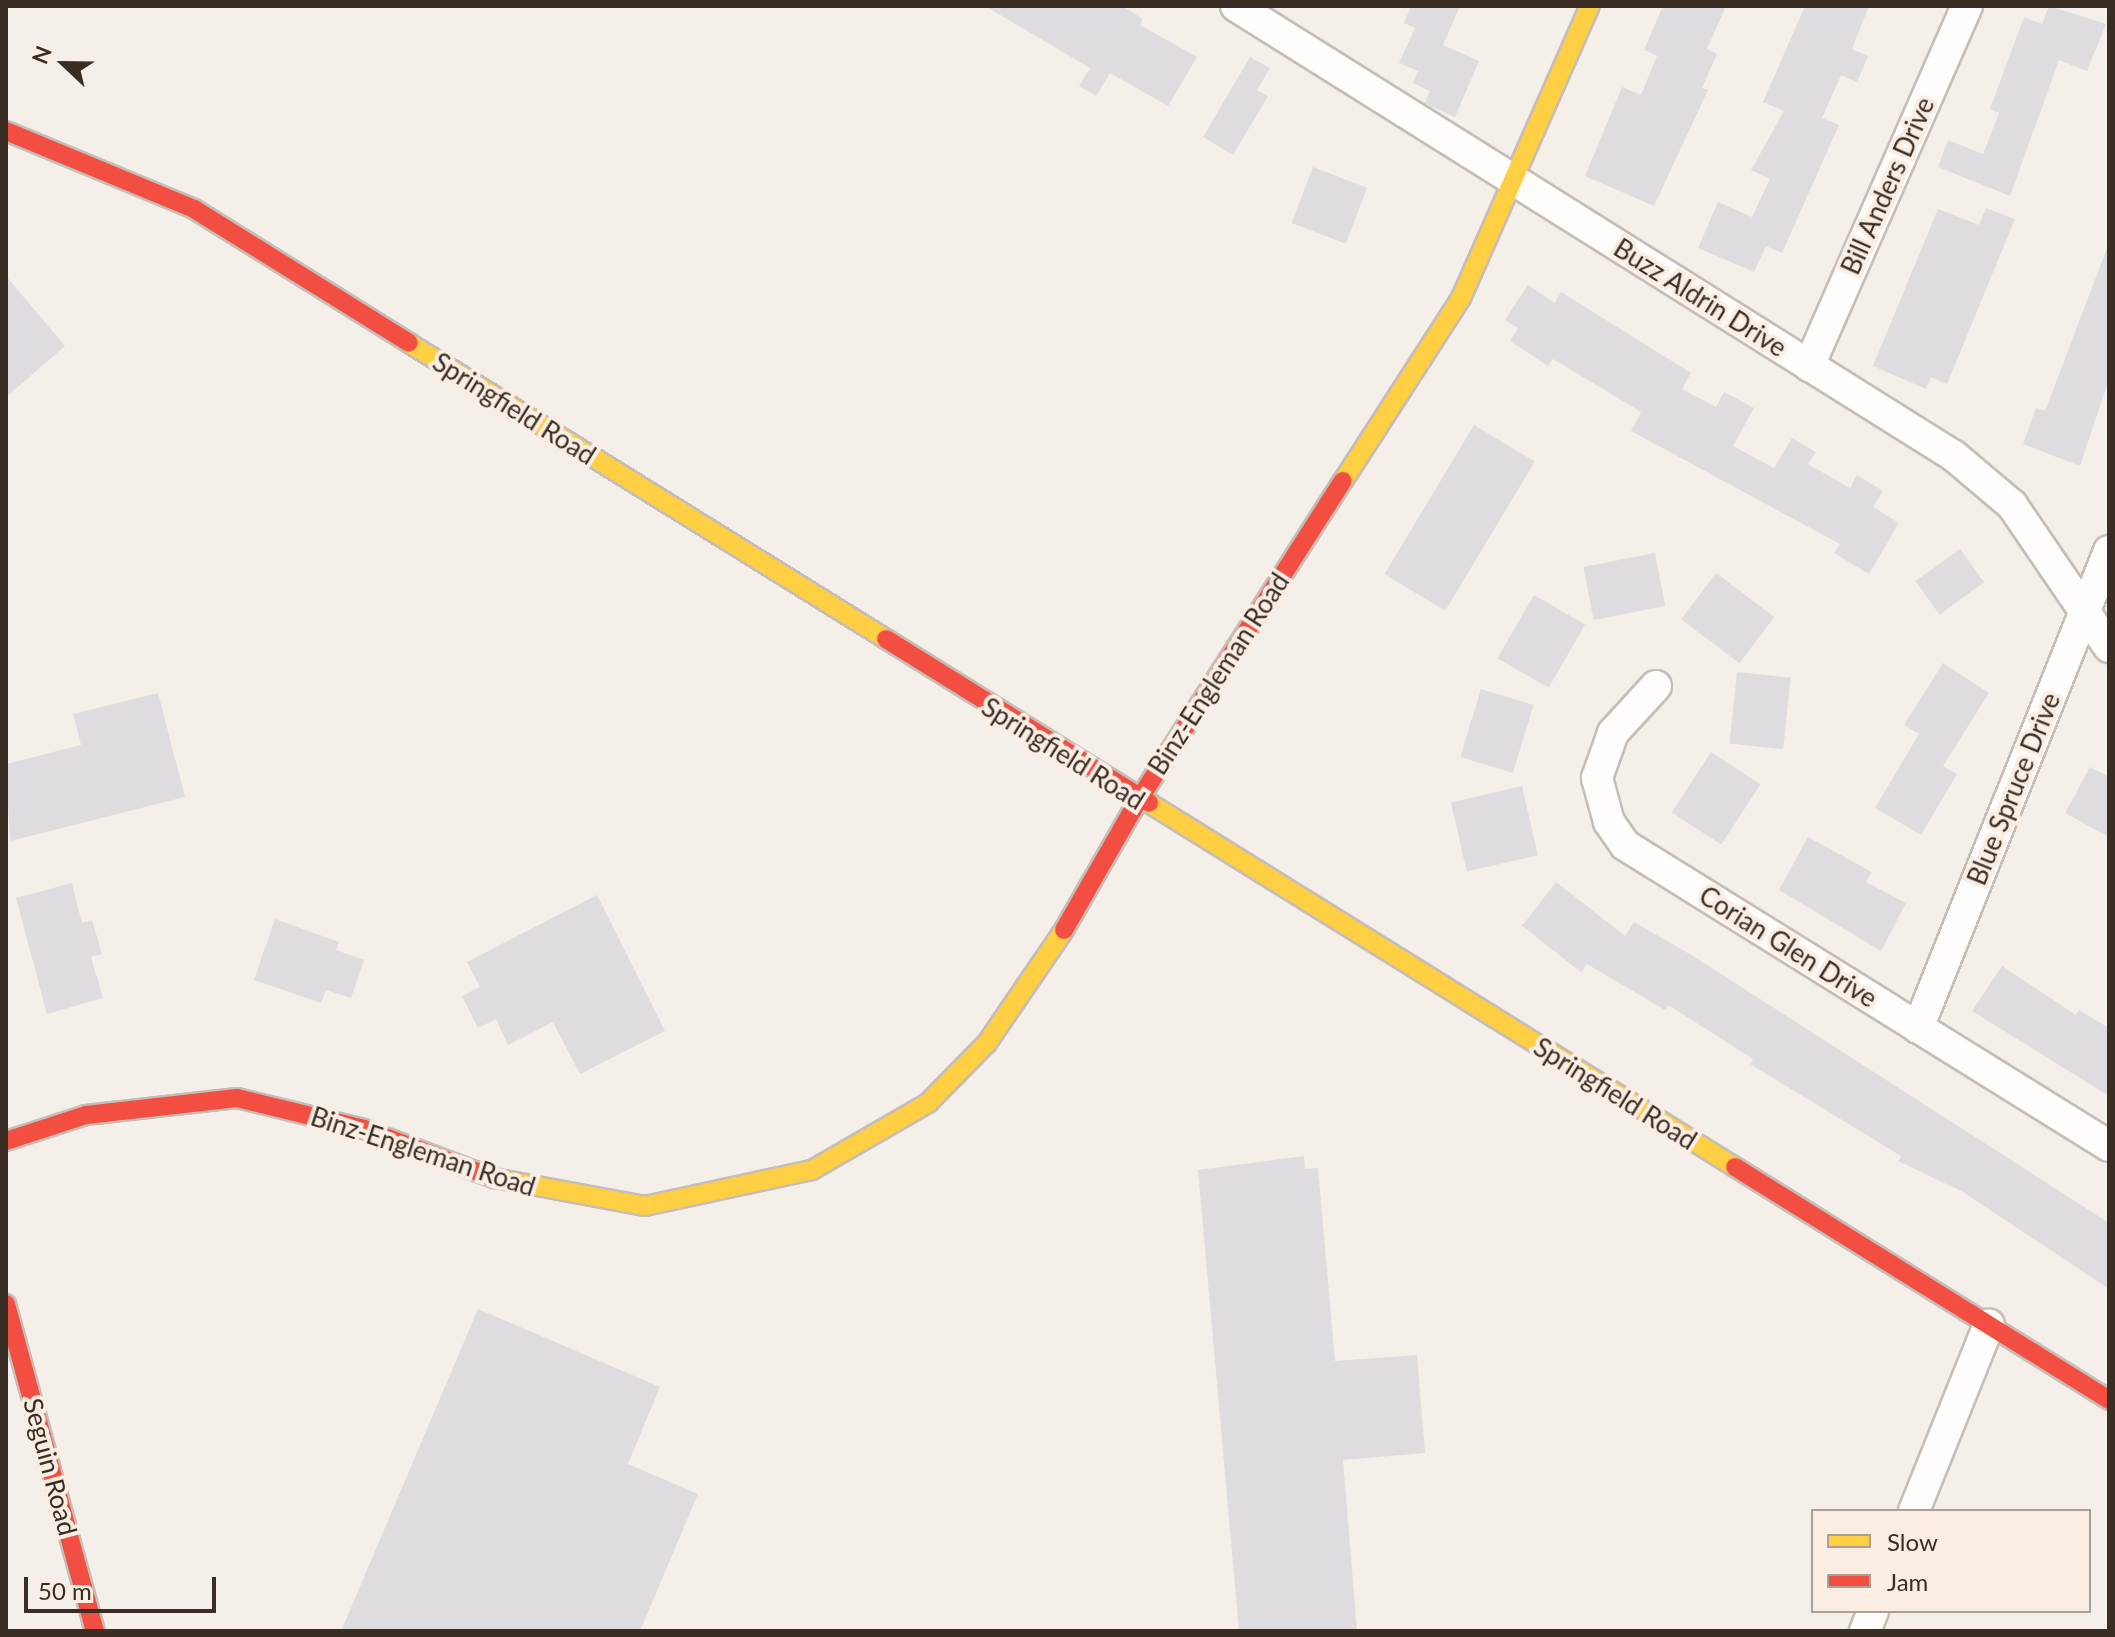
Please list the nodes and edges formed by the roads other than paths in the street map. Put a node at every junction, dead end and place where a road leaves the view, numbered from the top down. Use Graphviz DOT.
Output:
graph roads {
  1 [pos="1236,6"];
  2 [pos="1590,6"];
  3 [pos="1967,6"];
  4 [pos="6,131"];
  5 [pos="1513,180"];
  6 [pos="1809,366"];
  7 [pos="2109,551"];
  8 [pos="2085,611"];
  9 [pos="2109,647"];
  10 [pos="1656,686"];
  11 [pos="1138,801"];
  12 [pos="1918,1028"];
  13 [pos="6,1141"];
  14 [pos="2109,1146"];
  15 [pos="6,1304"];
  16 [pos="1989,1324"];
  17 [pos="2109,1400"];
  18 [pos="1915,1509"];
  19 [pos="95,1631"];
  1 -- 5 [label="street, Buzz Aldrin Drive"];
  2 -- 5 [label="street, Binz-Engleman Road"];
  3 -- 6 [label="street, Bill Anders Drive"];
  4 -- 11 [label="street, Springfield Road"];
  5 -- 6 [label="street, Buzz Aldrin Drive"];
  5 -- 11 [label="street, Binz-Engleman Road"];
  6 -- 8 [label="street, Buzz Aldrin Drive"];
  7 -- 8 [label="street, Blue Spruce Drive"];
  8 -- 9 [label="street, Buzz Aldrin Drive"];
  8 -- 12 [label="street, Blue Spruce Drive"];
  10 -- 12 [label="street, Corian Glen Drive"];
  11 -- 13 [label="street, Binz-Engleman Road"];
  11 -- 16 [label="street, Springfield Road"];
  12 -- 14 [label="street, Corian Glen Drive"];
  15 -- 19 [label="street, Seguin Road"];
  16 -- 17 [label="street, Springfield Road"];
  16 -- 18 [label="street"];
}
